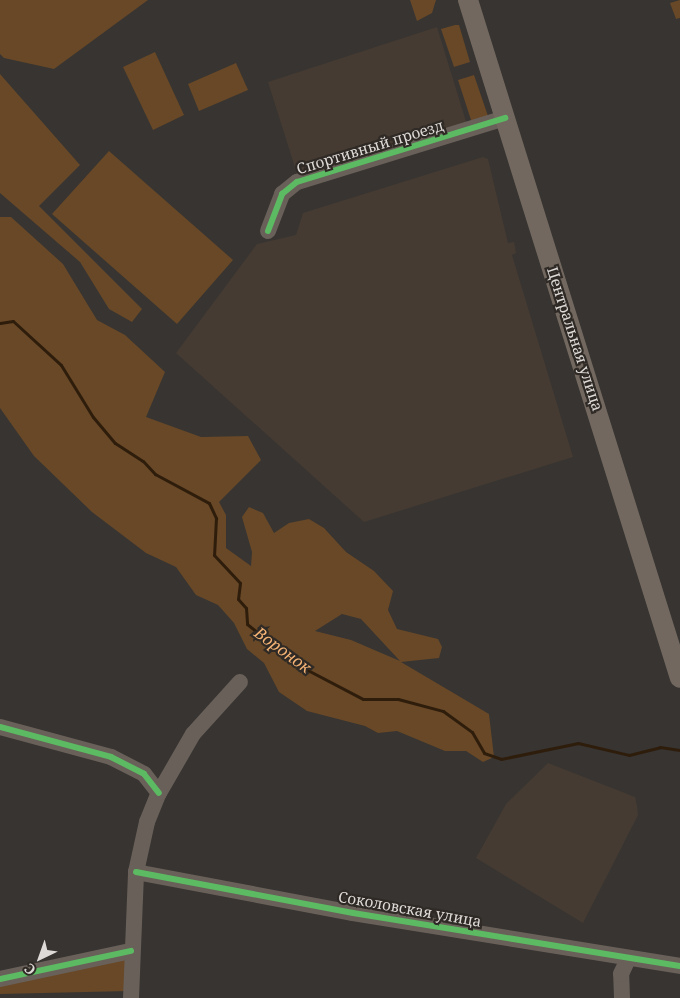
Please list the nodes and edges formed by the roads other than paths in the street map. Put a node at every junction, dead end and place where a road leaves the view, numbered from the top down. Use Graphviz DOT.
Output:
graph roads {
  1 [pos="468,0"];
  2 [pos="505,118"];
  3 [pos="268,231"];
  4 [pos="680,678"];
  5 [pos="240,682"];
  6 [pos="0,727"];
  7 [pos="159,793"];
  8 [pos="136,872"];
  9 [pos="131,951"];
  10 [pos="628,959"];
  11 [pos="680,966"];
  12 [pos="0,979"];
  13 [pos="131,998"];
  14 [pos="622,998"];
  1 -- 2 [label="main road, Центральная улица"];
  2 -- 3 [label="street, Спортивный проезд"];
  2 -- 4 [label="main road, Центральная улица"];
  5 -- 7 [label="street"];
  6 -- 7 [label="street"];
  7 -- 8 [label="street"];
  8 -- 9 [label="street"];
  8 -- 10 [label="street, Соколовская улица"];
  9 -- 12 [label="street"];
  9 -- 13 [label="street"];
  10 -- 11 [label="street, Соколовская улица"];
  10 -- 14 [label="street"];
}
